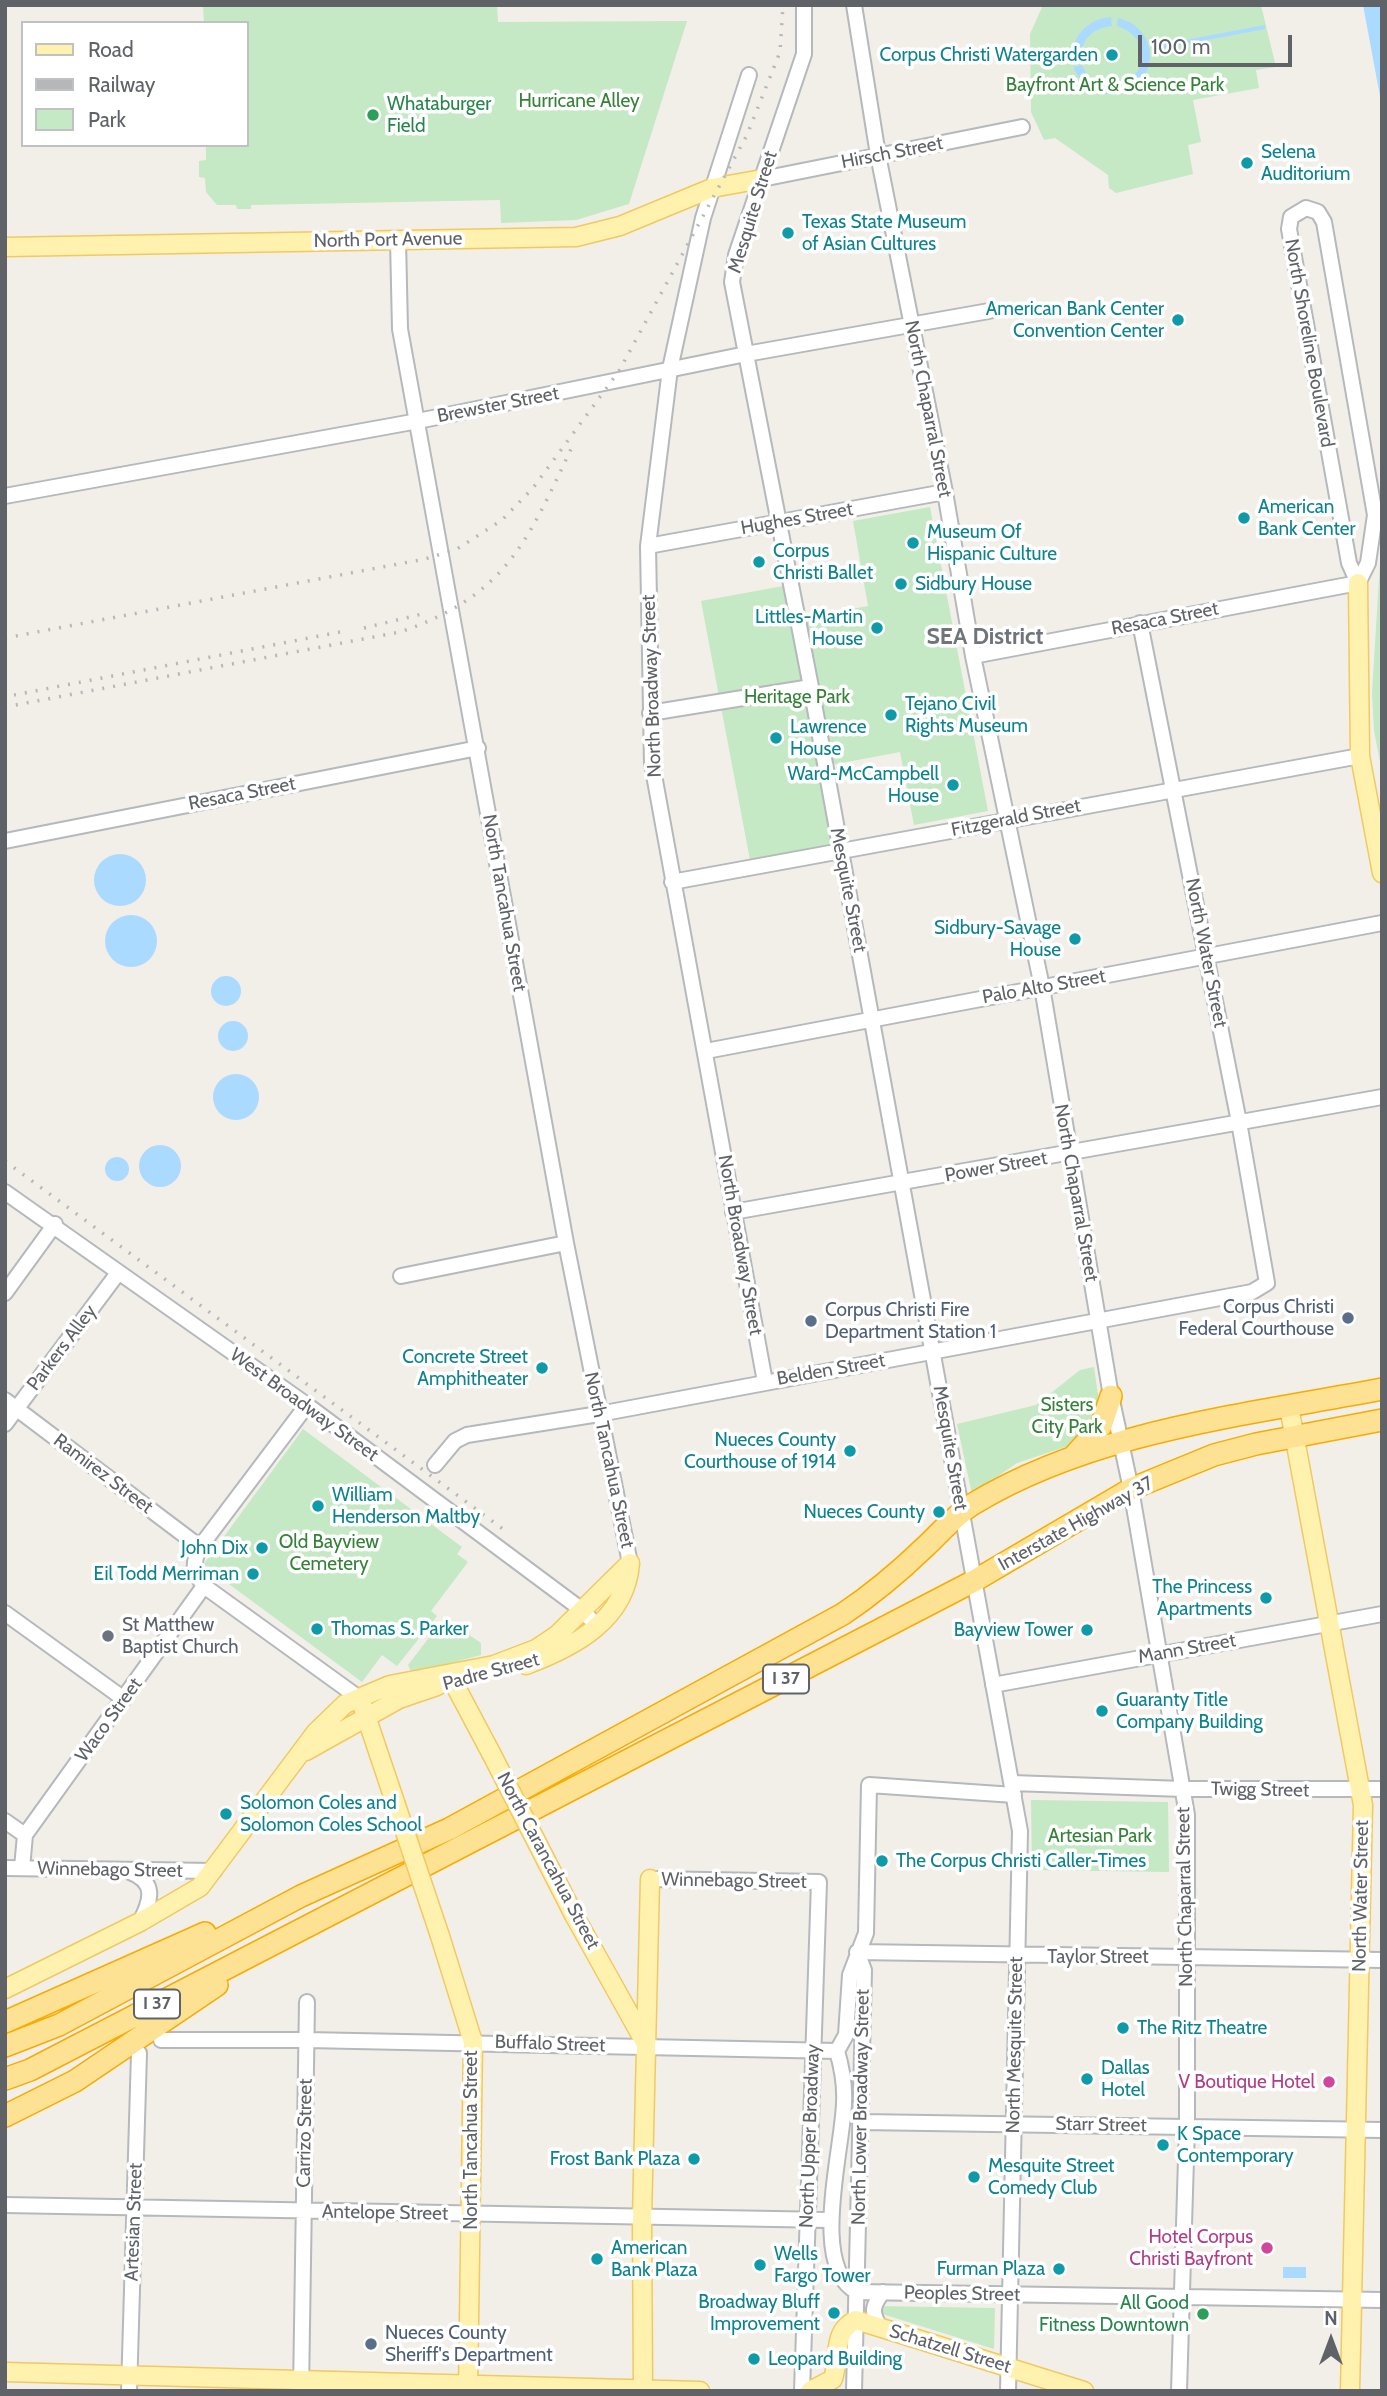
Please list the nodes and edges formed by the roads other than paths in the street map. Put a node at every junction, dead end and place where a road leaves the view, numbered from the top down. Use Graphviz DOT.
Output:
graph roads {
  1 [pos="804,5"];
  2 [pos="854,5"];
  3 [pos="749,75"];
  4 [pos="1022,127"];
  5 [pos="878,155"];
  6 [pos="762,179"];
  7 [pos="712,188"];
  8 [pos="398,240"];
  9 [pos="5,247"];
  10 [pos="989,312"];
  11 [pos="911,323"];
  12 [pos="746,354"];
  13 [pos="670,369"];
  14 [pos="418,421"];
  15 [pos="945,492"];
  16 [pos="5,496"];
  17 [pos="779,522"];
  18 [pos="648,546"];
  19 [pos="1358,583"];
  20 [pos="1140,624"];
  21 [pos="973,656"];
  22 [pos="811,687"];
  23 [pos="650,713"];
  24 [pos="478,748"];
  25 [pos="1360,756"];
  26 [pos="1175,789"];
  27 [pos="1006,820"];
  28 [pos="5,841"];
  29 [pos="840,851"];
  30 [pos="1382,873"];
  31 [pos="672,882"];
  32 [pos="1382,923"];
  33 [pos="1206,957"];
  34 [pos="1042,987"];
  35 [pos="872,1018"];
  36 [pos="706,1051"];
  37 [pos="1382,1097"];
  38 [pos="1239,1122"];
  39 [pos="1069,1155"];
  40 [pos="901,1184"];
  41 [pos="5,1192"];
  42 [pos="733,1212"];
  43 [pos="55,1224"];
  44 [pos="566,1243"];
  45 [pos="118,1273"];
  46 [pos="401,1276"];
  47 [pos="1267,1283"];
  48 [pos="5,1293"];
  49 [pos="1098,1320"];
  50 [pos="933,1352"];
  51 [pos="765,1382"];
  52 [pos="1382,1390"];
  53 [pos="1111,1396"];
  54 [pos="11,1404"];
  55 [pos="307,1405"];
  56 [pos="1289,1407"];
  57 [pos="598,1414"];
  58 [pos="1382,1420"];
  59 [pos="5,1424"];
  60 [pos="1295,1437"];
  61 [pos="1120,1443"];
  62 [pos="1068,1462"];
  63 [pos="435,1465"];
  64 [pos="1131,1489"];
  65 [pos="965,1512"];
  66 [pos="200,1547"];
  67 [pos="630,1563"];
  68 [pos="974,1581"];
  69 [pos="204,1586"];
  70 [pos="582,1610"];
  71 [pos="5,1613"];
  72 [pos="1382,1614"];
  73 [pos="1328,1624"];
  74 [pos="597,1626"];
  75 [pos="1159,1654"];
  76 [pos="451,1678"];
  77 [pos="993,1685"];
  78 [pos="359,1698"];
  79 [pos="124,1699"];
  80 [pos="368,1715"];
  81 [pos="300,1754"];
  82 [pos="869,1784"];
  83 [pos="1013,1789"];
  84 [pos="1382,1789"];
  85 [pos="1183,1790"];
  86 [pos="1360,1790"];
  87 [pos="5,1821"];
  88 [pos="24,1835"];
  89 [pos="5,1868"];
  90 [pos="22,1868"];
  91 [pos="125,1870"];
  92 [pos="214,1871"];
  93 [pos="650,1879"];
  94 [pos="819,1882"];
  95 [pos="301,1896"];
  96 [pos="328,1915"];
  97 [pos="140,1922"];
  98 [pos="857,1952"];
  99 [pos="1017,1957"];
  100 [pos="1186,1958"];
  101 [pos="1361,1959"];
  102 [pos="1382,1960"];
  103 [pos="6,1988"];
  104 [pos="307,2002"];
  105 [pos="5,2022"];
  106 [pos="162,2040"];
  107 [pos="307,2040"];
  108 [pos="473,2042"];
  109 [pos="5,2046"];
  110 [pos="648,2047"];
  111 [pos="813,2049"];
  112 [pos="837,2050"];
  113 [pos="139,2053"];
  114 [pos="5,2079"];
  115 [pos="5,2116"];
  116 [pos="862,2122"];
  117 [pos="1014,2124"];
  118 [pos="1187,2126"];
  119 [pos="1357,2129"];
  120 [pos="1382,2130"];
  121 [pos="5,2205"];
  122 [pos="136,2206"];
  123 [pos="303,2211"];
  124 [pos="471,2215"];
  125 [pos="642,2218"];
  126 [pos="807,2219"];
  127 [pos="829,2220"];
  128 [pos="857,2292"];
  129 [pos="883,2292"];
  130 [pos="1010,2295"];
  131 [pos="1183,2296"];
  132 [pos="1352,2299"];
  133 [pos="1382,2300"];
  134 [pos="856,2320"];
  135 [pos="880,2327"];
  136 [pos="1008,2366"];
  137 [pos="5,2372"];
  138 [pos="129,2383"];
  139 [pos="300,2385"];
  140 [pos="468,2387"];
  141 [pos="643,2390"];
  142 [pos="700,2391"];
  143 [pos="803,2391"];
  144 [pos="810,2391"];
  145 [pos="854,2391"];
  146 [pos="1008,2391"];
  147 [pos="1084,2391"];
  148 [pos="1180,2391"];
  149 [pos="1350,2391"];
  1 -- 6 [label="street, Mesquite Street"];
  2 -- 5 [label="street, North Chaparral Street"];
  3 -- 7 [label="street, North Broadway Street"];
  4 -- 5 [label="street, Hirsch Street"];
  5 -- 6 [label="street, Hirsch Street"];
  5 -- 11 [label="street, North Chaparral Street"];
  6 -- 7 [label="main road, North Port Avenue"];
  6 -- 12 [label="street, Mesquite Street"];
  7 -- 8 [label="main road, North Port Avenue"];
  7 -- 13 [label="street, North Broadway Street"];
  8 -- 9 [label="main road, North Port Avenue"];
  8 -- 14 [label="street, North Tancahua Street"];
  10 -- 11 [label="street, Brewster Street"];
  11 -- 12 [label="street, Brewster Street"];
  11 -- 15 [label="street, North Chaparral Street"];
  12 -- 13 [label="street, Brewster Street"];
  12 -- 17 [label="street, Mesquite Street"];
  13 -- 14 [label="street, Brewster Street"];
  13 -- 18 [label="street, North Broadway Street"];
  14 -- 16 [label="street, Brewster Street"];
  14 -- 24 [label="street, North Tancahua Street"];
  15 -- 17 [label="street, Hughes Street"];
  15 -- 21 [label="street, North Chaparral Street"];
  17 -- 18 [label="street, Hughes Street"];
  17 -- 22 [label="street, Mesquite Street"];
  18 -- 23 [label="street, North Broadway Street"];
  19 -- 19 [label="street, North Shoreline Boulevard"];
  19 -- 20 [label="street, Resaca Street"];
  19 -- 25 [label="main road, North Shoreline Boulevard"];
  20 -- 21 [label="street, Resaca Street"];
  20 -- 26 [label="street, North Water Street"];
  21 -- 27 [label="street, North Chaparral Street"];
  22 -- 23 [label="street"];
  22 -- 29 [label="street, Mesquite Street"];
  23 -- 31 [label="street, North Broadway Street"];
  24 -- 28 [label="street, Resaca Street"];
  24 -- 44 [label="street, North Tancahua Street"];
  25 -- 26 [label="street, Fitzgerald Street"];
  25 -- 30 [label="main road, North Shoreline Boulevard"];
  26 -- 27 [label="street, Fitzgerald Street"];
  26 -- 33 [label="street, North Water Street"];
  27 -- 29 [label="street, Fitzgerald Street"];
  27 -- 34 [label="street, North Chaparral Street"];
  29 -- 31 [label="street, Fitzgerald Street"];
  29 -- 35 [label="street, Mesquite Street"];
  31 -- 36 [label="street, North Broadway Street"];
  32 -- 33 [label="street, Palo Alto Street"];
  33 -- 34 [label="street, Palo Alto Street"];
  33 -- 38 [label="street, North Water Street"];
  34 -- 35 [label="street, Palo Alto Street"];
  34 -- 39 [label="street, North Chaparral Street"];
  35 -- 36 [label="street, Palo Alto Street"];
  35 -- 40 [label="street, Mesquite Street"];
  36 -- 42 [label="street, North Broadway Street"];
  37 -- 38 [label="street, Power Street"];
  38 -- 39 [label="street, Power Street"];
  38 -- 47 [label="street, North Water Street"];
  39 -- 40 [label="street, Power Street"];
  39 -- 49 [label="street, North Chaparral Street"];
  40 -- 42 [label="street, Power Street"];
  40 -- 50 [label="street, Mesquite Street"];
  41 -- 43 [label="street, West Broadway Street"];
  42 -- 51 [label="street, North Broadway Street"];
  43 -- 45 [label="street, West Broadway Street"];
  43 -- 48 [label="street"];
  44 -- 46 [label="street"];
  44 -- 57 [label="street, North Tancahua Street"];
  45 -- 54 [label="street, Parkers Alley"];
  45 -- 55 [label="street, West Broadway Street"];
  47 -- 49 [label="street, Belden Street"];
  49 -- 50 [label="street, Belden Street"];
  49 -- 53 [label="street, North Chaparral Street"];
  50 -- 51 [label="street, Belden Street"];
  50 -- 65 [label="street, Mesquite Street"];
  51 -- 57 [label="street, Belden Street"];
  52 -- 56 [label="highway"];
  53 -- 61 [label="street, North Chaparral Street"];
  53 -- 62 [label="highway"];
  54 -- 59 [label="street, Parkers Alley"];
  54 -- 66 [label="street, Ramirez Street"];
  55 -- 66 [label="street"];
  55 -- 70 [label="street, West Broadway Street"];
  56 -- 60 [label="main road, North Water Street"];
  56 -- 61 [label="highway"];
  57 -- 63 [label="street, Belden Street"];
  57 -- 67 [label="street, North Tancahua Street"];
  58 -- 60 [label="highway, Interstate Highway 37"];
  60 -- 64 [label="highway, Interstate Highway 37"];
  60 -- 73 [label="main road, North Water Street"];
  61 -- 62 [label="highway"];
  61 -- 64 [label="street, North Chaparral Street"];
  62 -- 65 [label="highway"];
  64 -- 68 [label="highway, Interstate Highway 37"];
  64 -- 75 [label="street, North Chaparral Street"];
  65 -- 68 [label="street, Mesquite Street"];
  65 -- 95 [label="highway, I 37"];
  66 -- 69 [label="street"];
  67 -- 70 [label="main road, Padre Street"];
  67 -- 74 [label="main road, Padre Street"];
  68 -- 77 [label="street, Mesquite Street"];
  68 -- 96 [label="highway, I 37"];
  69 -- 78 [label="street"];
  69 -- 79 [label="street, Waco Street"];
  70 -- 74 [label="street, West Broadway Street"];
  70 -- 76 [label="main road, Padre Street"];
  71 -- 79 [label="street"];
  72 -- 73 [label="street, Mann Street"];
  73 -- 75 [label="street, Mann Street"];
  73 -- 86 [label="main road, North Water Street"];
  74 -- 76 [label="main road, Padre Street"];
  75 -- 77 [label="street, Mann Street"];
  75 -- 85 [label="street, North Chaparral Street"];
  76 -- 78 [label="main road, Padre Street"];
  76 -- 80 [label="main road, Padre Street"];
  76 -- 110 [label="main road, North Carancahua Street, bridge"];
  77 -- 83 [label="street, Mesquite Street"];
  78 -- 80 [label="main road, North Tancahua Street"];
  78 -- 81 [label="main road, Padre Street"];
  79 -- 88 [label="street, Waco Street"];
  80 -- 81 [label="main road, Padre Street"];
  80 -- 108 [label="main road, North Tancahua Street, bridge"];
  81 -- 92 [label="main road, Padre Street"];
  82 -- 83 [label="street, Twigg Street"];
  82 -- 98 [label="street, North Lower Broadway Street"];
  83 -- 85 [label="street, Twigg Street"];
  83 -- 99 [label="street, North Mesquite Street"];
  84 -- 86 [label="street, Twigg Street"];
  85 -- 86 [label="street, Twigg Street"];
  85 -- 100 [label="street, North Chaparral Street"];
  86 -- 101 [label="main road, North Water Street"];
  87 -- 88 [label="street"];
  88 -- 90 [label="street"];
  89 -- 90 [label="street, Winnebago Street"];
  90 -- 91 [label="street, Winnebago Street"];
  91 -- 92 [label="street, Winnebago Street"];
  91 -- 97 [label="street"];
  92 -- 97 [label="main road, Padre Street"];
  93 -- 94 [label="street, Winnebago Street"];
  93 -- 110 [label="main road"];
  94 -- 111 [label="street, North Upper Broadway"];
  95 -- 105 [label="highway"];
  95 -- 109 [label="highway, I 37"];
  96 -- 114 [label="highway, I 37"];
  96 -- 115 [label="highway"];
  97 -- 103 [label="main road, Padre Street"];
  98 -- 99 [label="street, Taylor Street"];
  98 -- 112 [label="street"];
  98 -- 116 [label="street, North Lower Broadway Street"];
  99 -- 100 [label="street, Taylor Street"];
  99 -- 117 [label="street, North Mesquite Street"];
  100 -- 101 [label="street, Taylor Street"];
  100 -- 118 [label="street, North Chaparral Street"];
  101 -- 102 [label="street, Taylor Street"];
  101 -- 119 [label="main road, North Water Street"];
  104 -- 107 [label="street, Carrizo Street"];
  106 -- 107 [label="street, Buffalo Street"];
  107 -- 108 [label="street, Buffalo Street"];
  107 -- 123 [label="street, Carrizo Street"];
  108 -- 110 [label="street, Buffalo Street"];
  108 -- 124 [label="main road, North Tancahua Street"];
  110 -- 111 [label="street, Buffalo Street"];
  110 -- 125 [label="main road"];
  111 -- 112 [label="street, Buffalo Street"];
  111 -- 126 [label="street, North Upper Broadway"];
  112 -- 127 [label="street"];
  113 -- 122 [label="street, Artesian Street"];
  116 -- 117 [label="street, Starr Street"];
  116 -- 128 [label="street, North Lower Broadway Street"];
  117 -- 118 [label="street, Starr Street"];
  117 -- 130 [label="street, North Mesquite Street"];
  118 -- 119 [label="street, Starr Street"];
  118 -- 131 [label="street, North Chaparral Street"];
  119 -- 120 [label="street, Starr Street"];
  119 -- 132 [label="main road, North Water Street"];
  121 -- 122 [label="street, Antelope Street"];
  122 -- 123 [label="street, Antelope Street"];
  122 -- 138 [label="street, Artesian Street"];
  123 -- 124 [label="street, Antelope Street"];
  123 -- 139 [label="street, Carrizo Street"];
  124 -- 125 [label="street, Antelope Street"];
  124 -- 140 [label="main road, North Tancahua Street"];
  125 -- 126 [label="street, Antelope Street"];
  125 -- 141 [label="main road"];
  126 -- 127 [label="street"];
  126 -- 143 [label="street, North Upper Broadway"];
  127 -- 128 [label="street"];
  128 -- 129 [label="street, Peoples Street"];
  128 -- 134 [label="street, North Lower Broadway Street"];
  129 -- 130 [label="street, Peoples Street"];
  129 -- 135 [label="street"];
  130 -- 131 [label="street, Peoples Street"];
  130 -- 136 [label="street, North Mesquite Street"];
  131 -- 132 [label="street, Peoples Street"];
  131 -- 148 [label="street, North Chaparral Street"];
  132 -- 133 [label="street, Peoples Street"];
  132 -- 149 [label="main road, North Water Street"];
  134 -- 135 [label="main road, Schatzell Street"];
  134 -- 144 [label="main road"];
  134 -- 145 [label="street, North Lower Broadway Street"];
  135 -- 136 [label="main road, Schatzell Street"];
  136 -- 146 [label="street, North Mesquite Street"];
  136 -- 147 [label="main road, Schatzell Street"];
  137 -- 138 [label="main road"];
  138 -- 139 [label="main road"];
  139 -- 140 [label="main road"];
  140 -- 141 [label="main road"];
  141 -- 142 [label="main road"];
}
